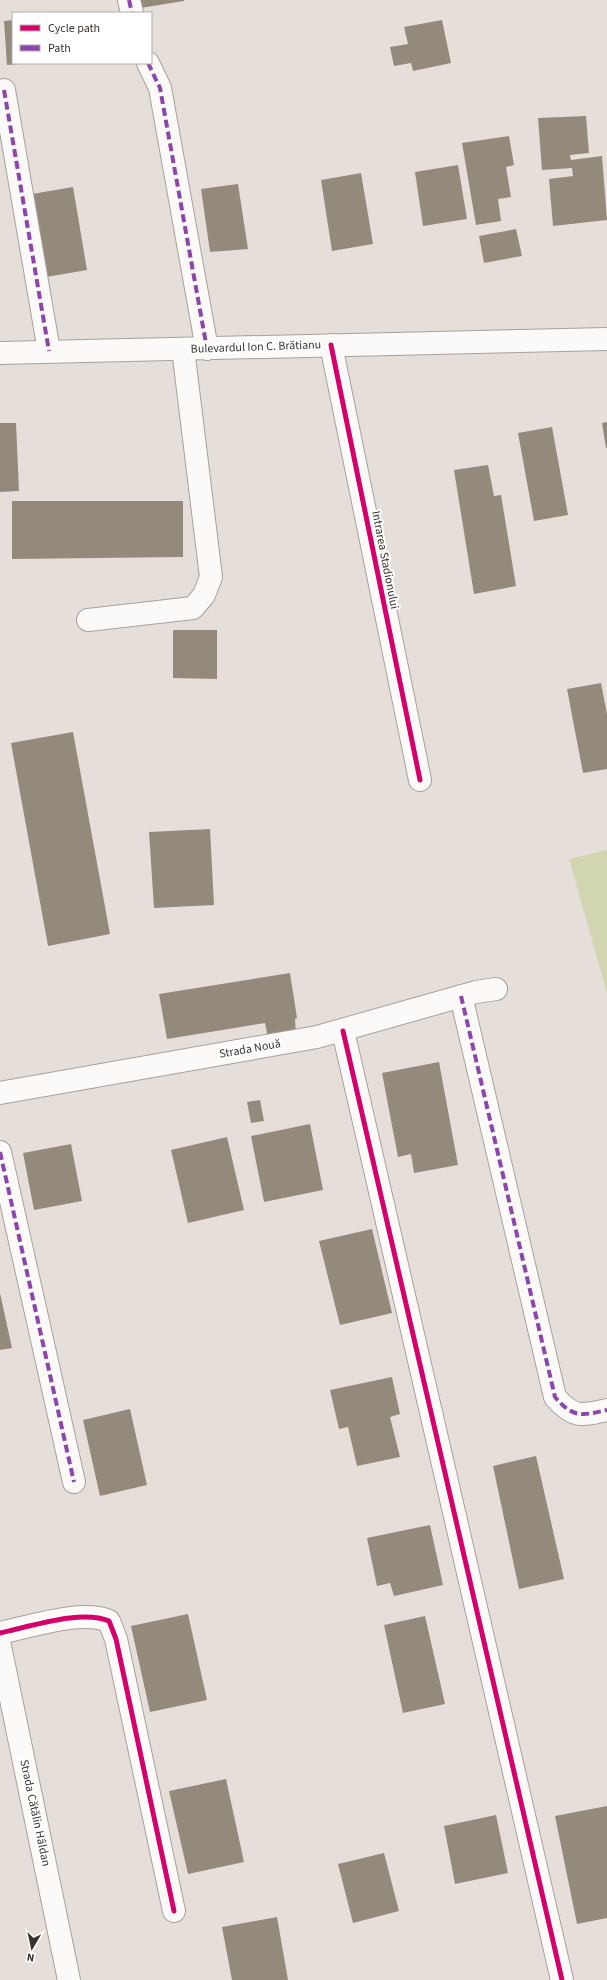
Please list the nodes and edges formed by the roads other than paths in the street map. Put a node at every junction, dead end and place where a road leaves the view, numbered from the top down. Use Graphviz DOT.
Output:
graph roads {
  1 [pos="129,0"];
  2 [pos="132,12"];
  3 [pos="148,64"];
  4 [pos="4,90"];
  5 [pos="607,339"];
  6 [pos="332,345"];
  7 [pos="183,349"];
  8 [pos="207,349"];
  9 [pos="0,352"];
  10 [pos="49,352"];
  11 [pos="88,620"];
  12 [pos="420,780"];
  13 [pos="496,989"];
  14 [pos="461,996"];
  15 [pos="343,1031"];
  16 [pos="0,1093"];
  17 [pos="0,1152"];
  18 [pos="607,1410"];
  19 [pos="74,1482"];
  20 [pos="0,1633"];
  21 [pos="0,1646"];
  22 [pos="174,1911"];
  23 [pos="69,1980"];
  24 [pos="562,1980"];
  1 -- 2 [label="street"];
  3 -- 8 [label="street"];
  4 -- 10 [label="street"];
  5 -- 6 [label="street, Bulevardul Ion C. Brătianu"];
  6 -- 8 [label="street, Bulevardul Ion C. Brătianu"];
  6 -- 12 [label="street, Intrarea Stadionului"];
  7 -- 8 [label="street, Bulevardul Ion C. Brătianu"];
  7 -- 10 [label="street, Bulevardul Ion C. Brătianu"];
  7 -- 11 [label="street"];
  9 -- 10 [label="street, Bulevardul Ion C. Brătianu"];
  13 -- 14 [label="street, Strada Nouă"];
  14 -- 15 [label="street, Strada Nouă"];
  14 -- 18 [label="street"];
  15 -- 16 [label="street, Strada Nouă"];
  15 -- 24 [label="street"];
  17 -- 19 [label="street"];
  20 -- 22 [label="street"];
  21 -- 23 [label="street, Strada Cătălin Hâldan"];
}
